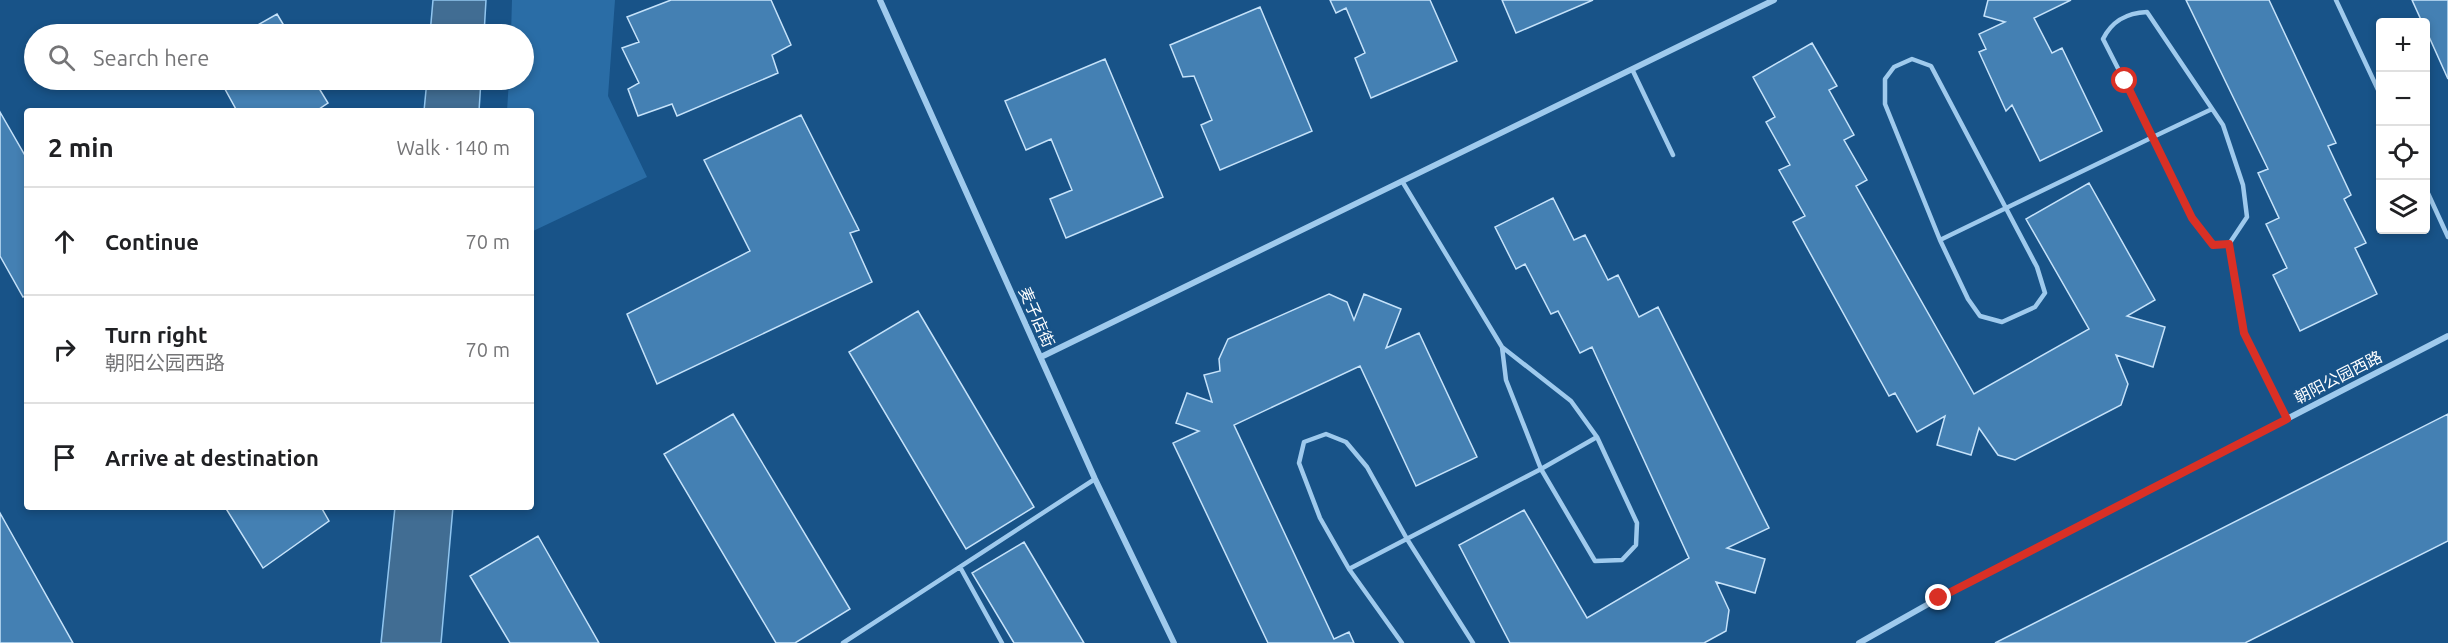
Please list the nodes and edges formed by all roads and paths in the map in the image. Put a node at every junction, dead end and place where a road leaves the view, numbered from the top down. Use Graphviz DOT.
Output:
graph roads {
  1 [pos="880,0"];
  2 [pos="1774,0"];
  3 [pos="2336,0"];
  4 [pos="1632,69"];
  5 [pos="2376,85"];
  6 [pos="2212,108"];
  7 [pos="2153,137"];
  8 [pos="1673,154"];
  9 [pos="1402,181"];
  10 [pos="2430,198"];
  11 [pos="2006,208"];
  12 [pos="2448,237"];
  13 [pos="1940,240"];
  14 [pos="2229,244"];
  15 [pos="2448,336"];
  16 [pos="1502,347"];
  17 [pos="1041,357"];
  18 [pos="2287,419"];
  19 [pos="1597,437"];
  20 [pos="1541,469"];
  21 [pos="1095,479"];
  22 [pos="1407,539"];
  23 [pos="960,567"];
  24 [pos="1349,569"];
  25 [pos="843,643"];
  26 [pos="1002,643"];
  27 [pos="1174,643"];
  28 [pos="1402,643"];
  29 [pos="1473,643"];
  30 [pos="1858,643"];
  1 -- 17 [label="street, 麦子店街"];
  2 -- 4 [label="street"];
  3 -- 5 [label="lane"];
  4 -- 8 [label="lane"];
  4 -- 9 [label="street"];
  6 -- 7 [label="lane"];
  6 -- 7 [label="lane"];
  6 -- 14 [label="lane"];
  7 -- 11 [label="lane"];
  7 -- 14 [label="lane"];
  9 -- 16 [label="lane"];
  9 -- 17 [label="street"];
  10 -- 12 [label="lane"];
  11 -- 13 [label="lane"];
  11 -- 13 [label="lane"];
  11 -- 13 [label="lane"];
  14 -- 18 [label="lane"];
  15 -- 18 [label="street, 朝阳公园西路"];
  16 -- 19 [label="lane"];
  16 -- 20 [label="lane"];
  17 -- 21 [label="street, 麦子店街"];
  18 -- 30 [label="street, 朝阳公园西路"];
  19 -- 20 [label="lane"];
  19 -- 20 [label="lane"];
  20 -- 22 [label="lane"];
  21 -- 23 [label="lane"];
  21 -- 27 [label="street, 麦子店街"];
  22 -- 24 [label="lane"];
  22 -- 24 [label="lane"];
  22 -- 29 [label="lane"];
  23 -- 25 [label="lane"];
  23 -- 26 [label="lane"];
  24 -- 28 [label="lane"];
}
